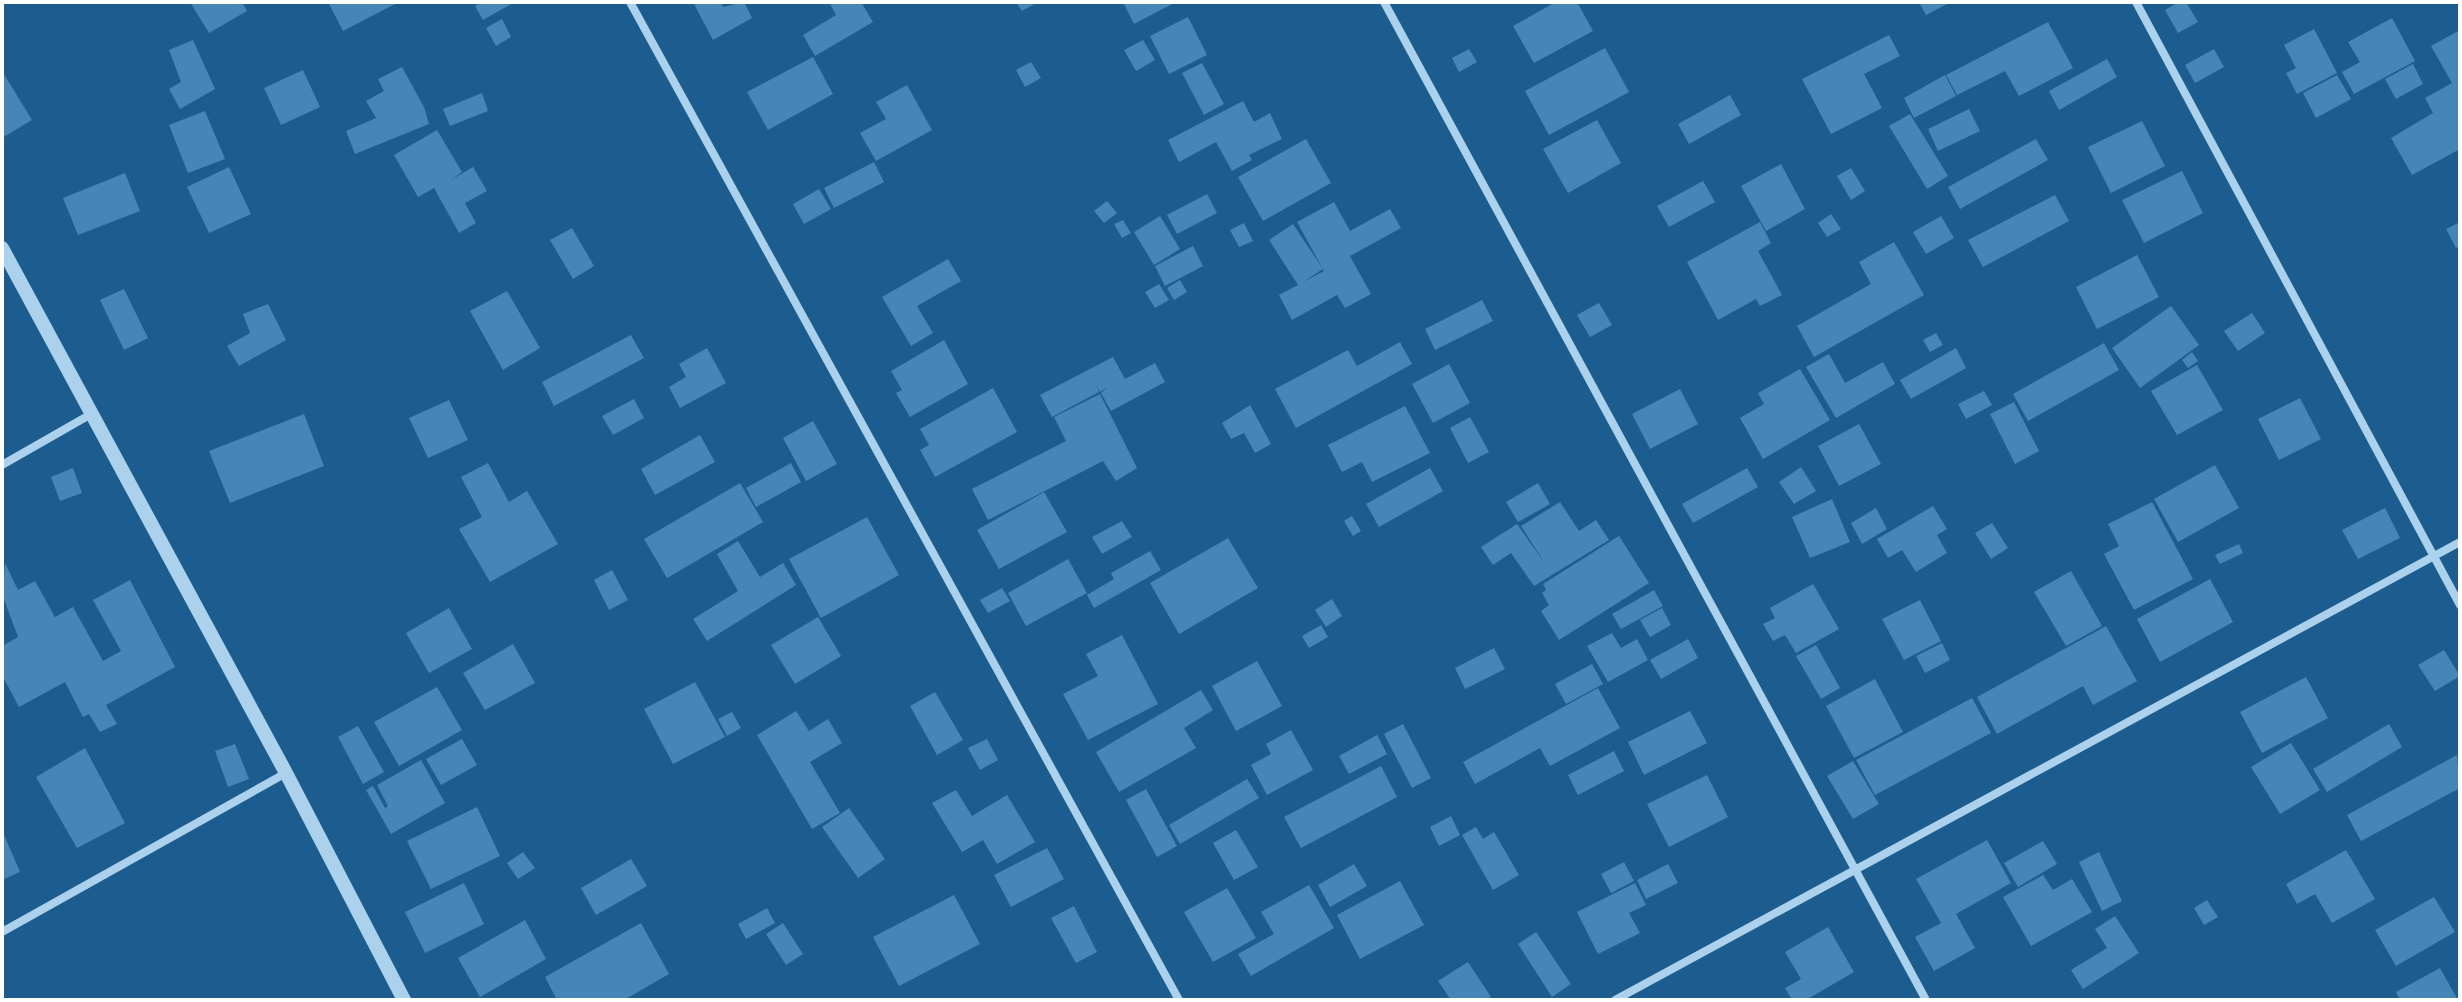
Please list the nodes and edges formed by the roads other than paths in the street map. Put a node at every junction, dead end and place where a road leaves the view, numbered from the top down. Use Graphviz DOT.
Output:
graph roads {
  1 [pos="630,2"];
  2 [pos="1384,2"];
  3 [pos="2136,2"];
  4 [pos="2,248"];
  5 [pos="93,413"];
  6 [pos="2,465"];
  7 [pos="2460,542"];
  8 [pos="2433,556"];
  9 [pos="2460,605"];
  10 [pos="286,773"];
  11 [pos="1856,869"];
  12 [pos="2,932"];
  13 [pos="404,1000"];
  14 [pos="1179,1000"];
  15 [pos="1615,1000"];
  16 [pos="1926,1000"];
  1 -- 14 [label="street"];
  2 -- 11 [label="street"];
  3 -- 8 [label="street"];
  4 -- 5 [label="street"];
  5 -- 6 [label="street"];
  5 -- 10 [label="street"];
  7 -- 8 [label="street"];
  8 -- 9 [label="street"];
  8 -- 11 [label="street"];
  10 -- 12 [label="street"];
  10 -- 13 [label="street"];
  11 -- 15 [label="street"];
  11 -- 16 [label="street"];
}
